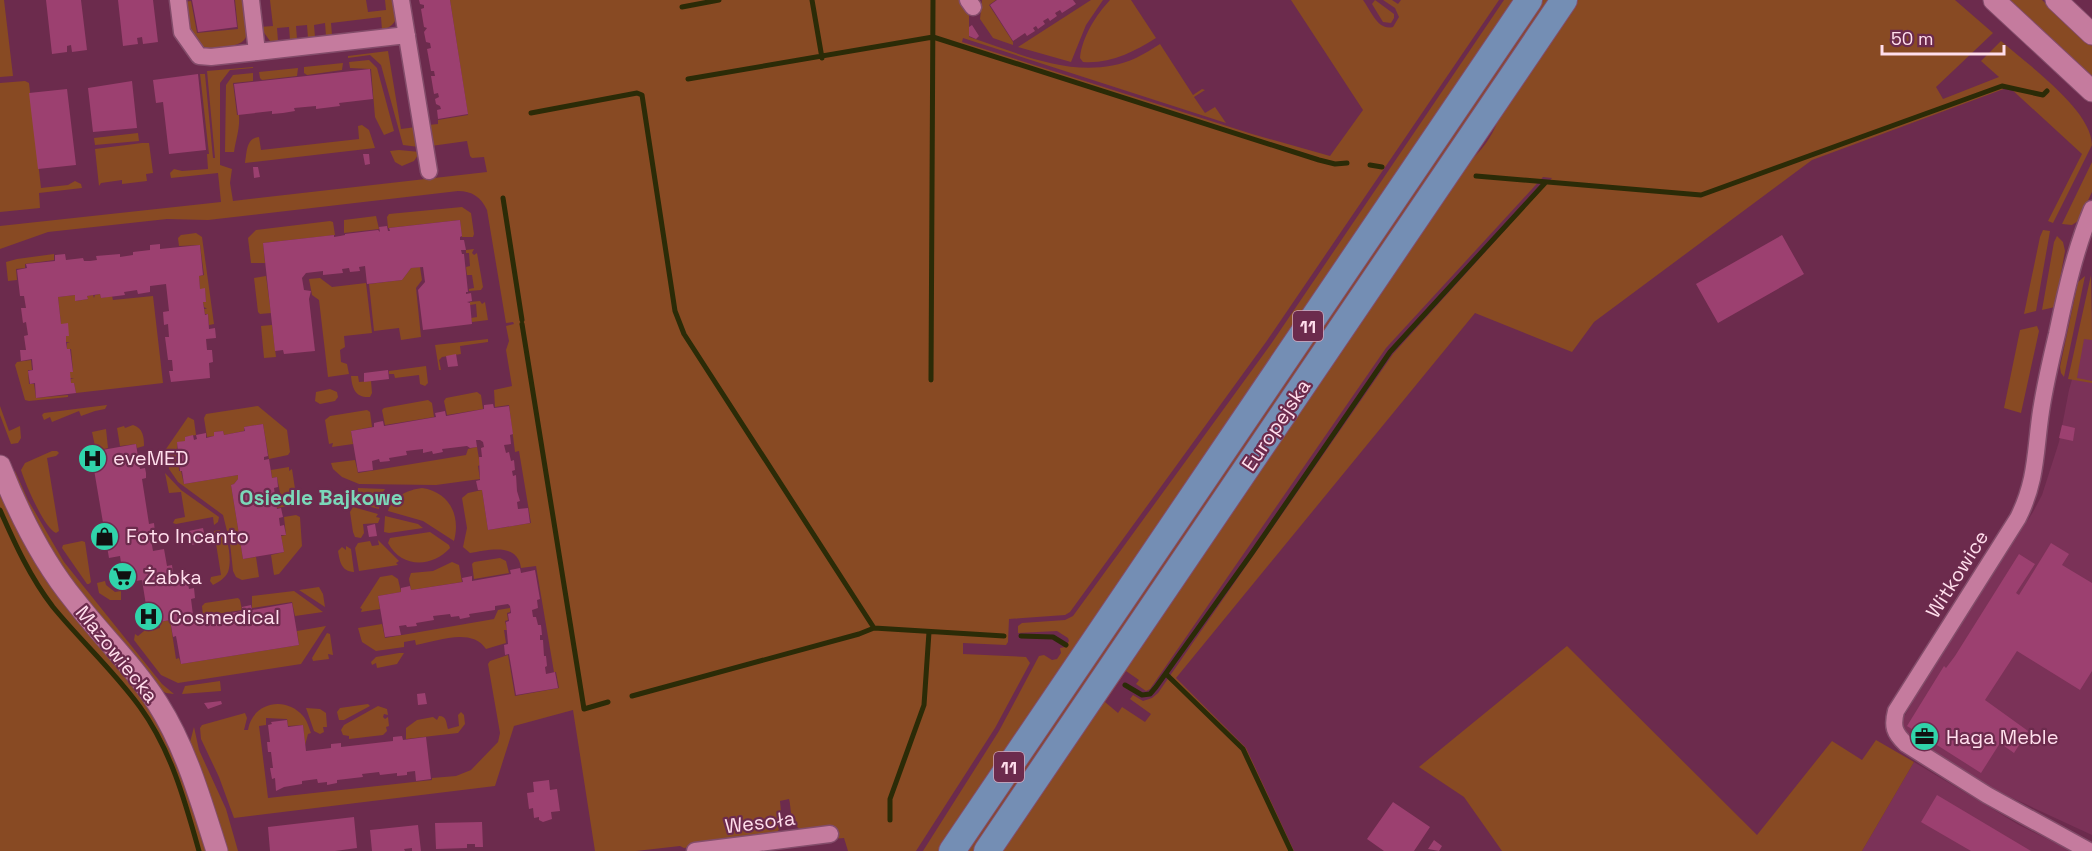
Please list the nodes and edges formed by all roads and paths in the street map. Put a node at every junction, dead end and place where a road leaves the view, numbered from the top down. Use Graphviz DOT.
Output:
graph roads {
  1 [pos="178,0"];
  2 [pos="251,0"];
  3 [pos="401,0"];
  4 [pos="1529,0"];
  5 [pos="1564,0"];
  6 [pos="1995,0"];
  7 [pos="2056,0"];
  8 [pos="406,29"];
  9 [pos="2092,34"];
  10 [pos="257,52"];
  11 [pos="2092,91"];
  12 [pos="429,171"];
  13 [pos="2092,209"];
  14 [pos="0,466"];
  15 [pos="830,834"];
  16 [pos="217,851"];
  17 [pos="695,851"];
  18 [pos="952,851"];
  19 [pos="987,851"];
  20 [pos="2090,851"];
  1 -- 10 [label="street"];
  2 -- 10 [label="street"];
  3 -- 8 [label="street"];
  4 -- 18 [label="main road, Europejska / 11"];
  5 -- 19 [label="main road, Europejska / 11"];
  6 -- 11 [label="street"];
  7 -- 9 [label="street"];
  8 -- 10 [label="street"];
  8 -- 12 [label="street"];
  13 -- 20 [label="street, Witkowice"];
  14 -- 16 [label="street, Mazowiecka"];
  15 -- 17 [label="street, Wesoła"];
}
